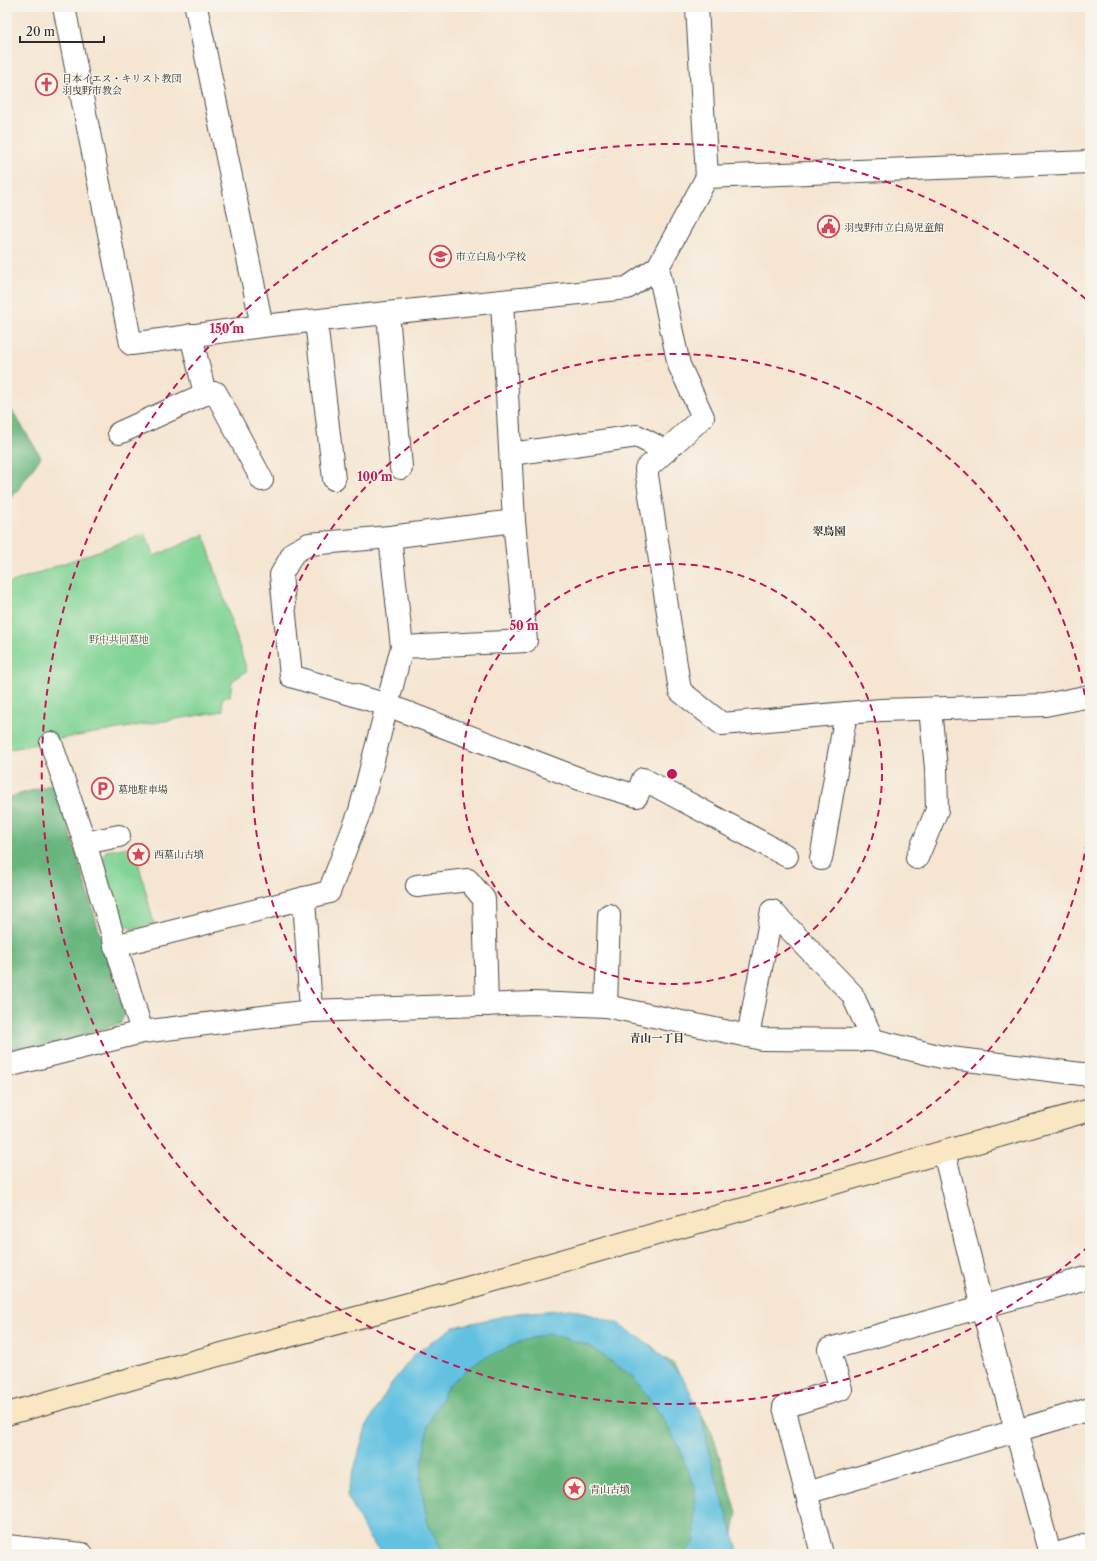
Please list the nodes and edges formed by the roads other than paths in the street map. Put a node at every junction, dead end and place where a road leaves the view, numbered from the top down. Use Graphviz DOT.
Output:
graph roads {
  1 [pos="64,7"];
  2 [pos="196,7"];
  3 [pos="697,7"];
  4 [pos="1090,162"];
  5 [pos="707,177"];
  6 [pos="658,267"];
  7 [pos="502,302"];
  8 [pos="388,314"];
  9 [pos="316,321"];
  10 [pos="262,326"];
  11 [pos="191,335"];
  12 [pos="205,394"];
  13 [pos="119,433"];
  14 [pos="666,451"];
  15 [pos="511,454"];
  16 [pos="401,468"];
  17 [pos="334,479"];
  18 [pos="262,480"];
  19 [pos="514,521"];
  20 [pos="390,537"];
  21 [pos="402,648"];
  22 [pos="1090,696"];
  23 [pos="387,705"];
  24 [pos="930,709"];
  25 [pos="846,713"];
  26 [pos="51,743"];
  27 [pos="119,836"];
  28 [pos="85,843"];
  29 [pos="787,856"];
  30 [pos="917,858"];
  31 [pos="820,859"];
  32 [pos="417,886"];
  33 [pos="304,898"];
  34 [pos="609,916"];
  35 [pos="115,946"];
  36 [pos="486,1005"];
  37 [pos="606,1006"];
  38 [pos="311,1011"];
  39 [pos="142,1032"];
  40 [pos="748,1036"];
  41 [pos="873,1040"];
  42 [pos="7,1066"];
  43 [pos="1090,1075"];
  44 [pos="1090,1110"];
  45 [pos="944,1152"];
  46 [pos="1090,1277"];
  47 [pos="982,1308"];
  48 [pos="1090,1409"];
  49 [pos="7,1414"];
  50 [pos="1016,1431"];
  51 [pos="806,1493"];
  52 [pos="1090,1544"];
  53 [pos="7,1546"];
  54 [pos="82,1554"];
  55 [pos="822,1554"];
  56 [pos="1050,1554"];
  57 [pos="1056,1554"];
  1 -- 11 [label="street"];
  2 -- 10 [label="street"];
  3 -- 5 [label="street"];
  4 -- 5 [label="street"];
  5 -- 6 [label="street"];
  6 -- 7 [label="street"];
  6 -- 14 [label="street"];
  7 -- 8 [label="street"];
  7 -- 15 [label="street"];
  8 -- 9 [label="street"];
  8 -- 16 [label="street"];
  9 -- 10 [label="street"];
  9 -- 17 [label="street"];
  10 -- 11 [label="street"];
  11 -- 12 [label="street"];
  12 -- 13 [label="street"];
  12 -- 18 [label="street"];
  14 -- 15 [label="street"];
  14 -- 25 [label="street"];
  15 -- 19 [label="street"];
  19 -- 20 [label="street"];
  19 -- 21 [label="street"];
  20 -- 21 [label="street"];
  20 -- 23 [label="street"];
  21 -- 23 [label="street"];
  22 -- 24 [label="street"];
  23 -- 29 [label="street"];
  23 -- 33 [label="street"];
  24 -- 25 [label="street"];
  24 -- 30 [label="street"];
  25 -- 31 [label="street"];
  26 -- 28 [label="street"];
  27 -- 28 [label="street"];
  28 -- 35 [label="street"];
  32 -- 36 [label="street"];
  33 -- 35 [label="street"];
  33 -- 38 [label="street"];
  34 -- 37 [label="street"];
  35 -- 39 [label="street"];
  36 -- 37 [label="street"];
  36 -- 38 [label="street"];
  37 -- 40 [label="street"];
  38 -- 39 [label="street"];
  39 -- 42 [label="street"];
  40 -- 41 [label="street"];
  40 -- 41 [label="street"];
  41 -- 43 [label="street"];
  44 -- 45 [label="street"];
  45 -- 47 [label="street"];
  45 -- 49 [label="street"];
  46 -- 47 [label="street"];
  47 -- 50 [label="street"];
  47 -- 51 [label="street"];
  48 -- 50 [label="street"];
  50 -- 51 [label="street"];
  50 -- 56 [label="street"];
  51 -- 55 [label="street"];
  52 -- 57 [label="street"];
  53 -- 54 [label="street"];
}
